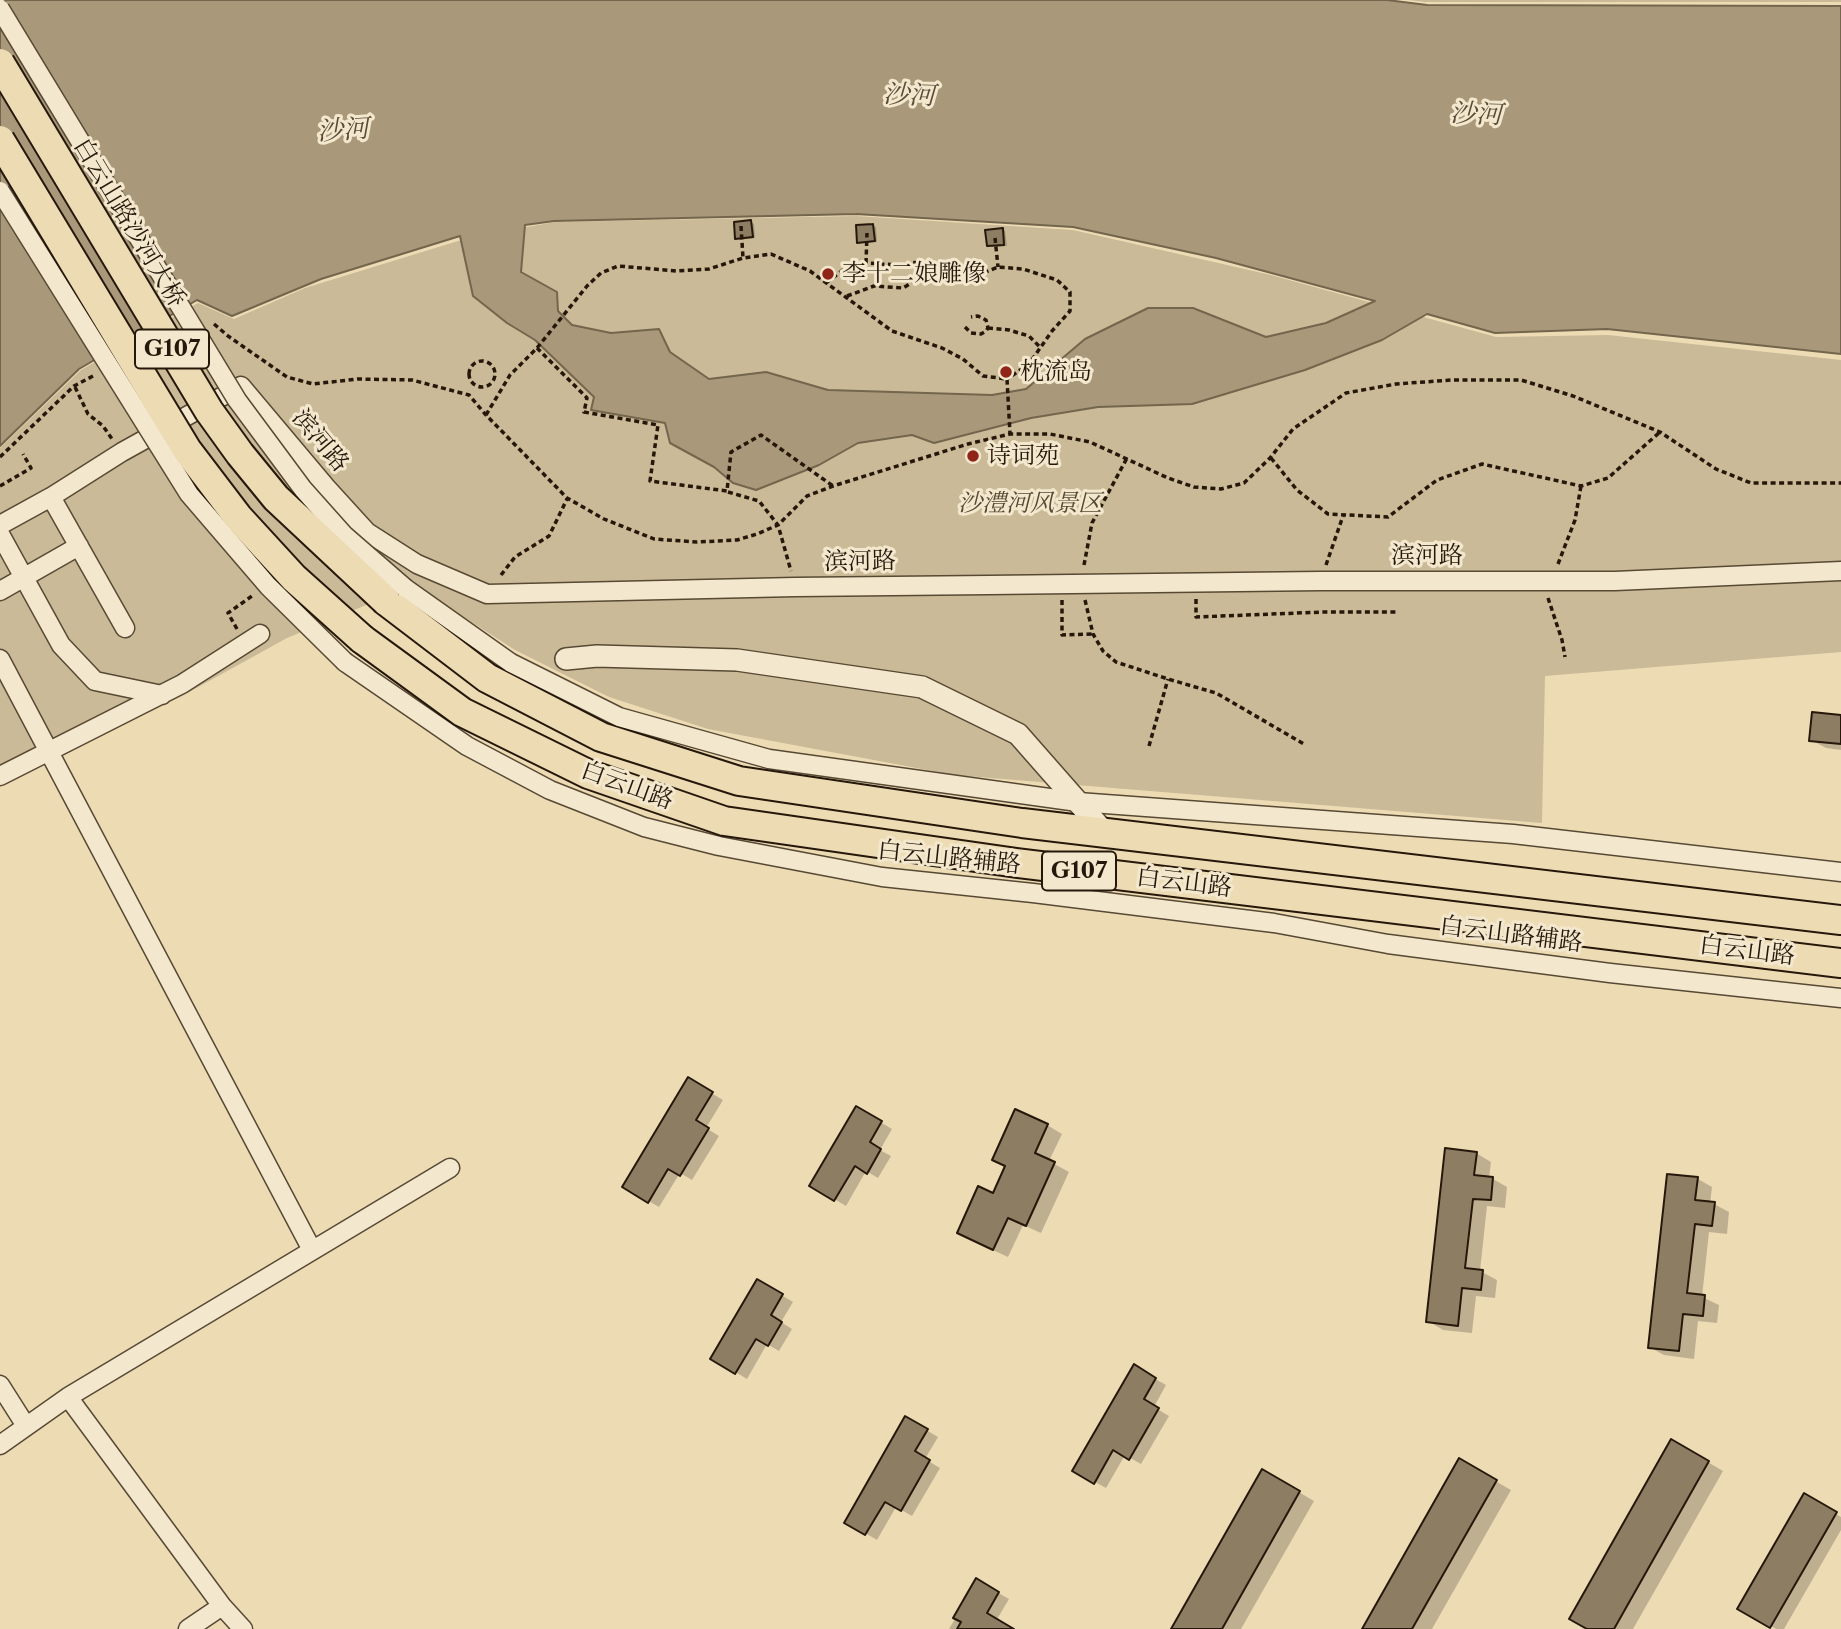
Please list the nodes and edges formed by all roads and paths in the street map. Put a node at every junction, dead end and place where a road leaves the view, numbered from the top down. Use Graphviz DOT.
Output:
graph roads {
  1 [pos="0,9"];
  2 [pos="0,63"];
  3 [pos="0,140"];
  4 [pos="0,191"];
  5 [pos="741,226"];
  6 [pos="866,233"];
  7 [pos="995,238"];
  8 [pos="743,258"];
  9 [pos="866,263"];
  10 [pos="998,267"];
  11 [pos="934,272"];
  12 [pos="826,284"];
  13 [pos="846,297"];
  14 [pos="971,317"];
  15 [pos="210,320"];
  16 [pos="965,327"];
  17 [pos="988,328"];
  18 [pos="537,348"];
  19 [pos="1041,348"];
  20 [pos="97,373"];
  21 [pos="1007,379"];
  22 [pos="494,380"];
  23 [pos="505,384"];
  24 [pos="75,386"];
  25 [pos="486,415"];
  26 [pos="1660,432"];
  27 [pos="1010,434"];
  28 [pos="122,452"];
  29 [pos="23,454"];
  30 [pos="0,457"];
  31 [pos="1126,458"];
  32 [pos="1270,458"];
  33 [pos="1841,483"];
  34 [pos="0,486"];
  35 [pos="833,486"];
  36 [pos="727,491"];
  37 [pos="51,498"];
  38 [pos="567,498"];
  39 [pos="0,525"];
  40 [pos="778,525"];
  41 [pos="0,534"];
  42 [pos="79,546"];
  43 [pos="1841,571"];
  44 [pos="24,577"];
  45 [pos="1196,583"];
  46 [pos="1062,584"];
  47 [pos="1081,584"];
  48 [pos="268,586"];
  49 [pos="794,587"];
  50 [pos="0,591"];
  51 [pos="487,594"];
  52 [pos="396,595"];
  53 [pos="1396,612"];
  54 [pos="125,628"];
  55 [pos="260,634"];
  56 [pos="1093,634"];
  57 [pos="244,644"];
  58 [pos="0,659"];
  59 [pos="566,659"];
  60 [pos="1168,680"];
  61 [pos="162,695"];
  62 [pos="1304,744"];
  63 [pos="1149,746"];
  64 [pos="50,752"];
  65 [pos="0,776"];
  66 [pos="1079,802"];
  67 [pos="1105,833"];
  68 [pos="1841,873"];
  69 [pos="1841,920"];
  70 [pos="1841,962"];
  71 [pos="1841,998"];
  72 [pos="450,1168"];
  73 [pos="312,1250"];
  74 [pos="0,1385"];
  75 [pos="68,1397"];
  76 [pos="26,1426"];
  77 [pos="0,1444"];
  78 [pos="222,1606"];
  79 [pos="188,1629"];
  80 [pos="243,1629"];
  1 -- 52 [label="street, 白云山路沙河大桥, bridge"];
  2 -- 52 [label="highway, 白云山路沙河大桥 / G107, bridge"];
  3 -- 70 [label="highway, 白云山路 / G107, bridge"];
  4 -- 48 [label="street, bridge"];
  5 -- 8 [label="path"];
  6 -- 9 [label="path"];
  7 -- 10 [label="path"];
  8 -- 12 [label="path"];
  8 -- 18 [label="path"];
  9 -- 11 [label="path"];
  9 -- 12 [label="path"];
  10 -- 11 [label="path"];
  10 -- 19 [label="path"];
  11 -- 13 [label="path"];
  12 -- 13 [label="path"];
  13 -- 21 [label="path"];
  14 -- 17 [label="path"];
  15 -- 25 [label="path"];
  16 -- 17 [label="path"];
  17 -- 19 [label="path"];
  18 -- 23 [label="path"];
  18 -- 36 [label="path"];
  19 -- 21 [label="path"];
  20 -- 24 [label="path"];
  21 -- 27 [label="path"];
  22 -- 22 [label="path"];
  22 -- 23 [label="path"];
  23 -- 25 [label="path"];
  24 -- 28 [label="path"];
  24 -- 30 [label="path"];
  25 -- 38 [label="path"];
  26 -- 32 [label="path"];
  26 -- 32 [label="path"];
  26 -- 33 [label="path"];
  27 -- 31 [label="path"];
  27 -- 35 [label="path"];
  28 -- 37 [label="street, 滨河路"];
  28 -- 51 [label="street, 滨河路"];
  29 -- 34 [label="path"];
  31 -- 32 [label="path"];
  31 -- 47 [label="path"];
  35 -- 36 [label="path"];
  35 -- 40 [label="path"];
  36 -- 40 [label="path"];
  37 -- 39 [label="street, 滨河路"];
  37 -- 42 [label="street"];
  38 -- 40 [label="path"];
  38 -- 51 [label="path"];
  40 -- 49 [label="path"];
  41 -- 44 [label="street"];
  42 -- 44 [label="street"];
  42 -- 54 [label="street"];
  43 -- 45 [label="street, 滨河路"];
  44 -- 50 [label="street"];
  44 -- 61 [label="street"];
  45 -- 47 [label="street, 滨河路"];
  45 -- 53 [label="path"];
  46 -- 47 [label="street, 滨河路"];
  46 -- 49 [label="street, 滨河路"];
  46 -- 56 [label="path"];
  47 -- 56 [label="path"];
  48 -- 57 [label="path"];
  48 -- 71 [label="street, 白云山路辅路, bridge"];
  49 -- 51 [label="street, 滨河路"];
  52 -- 66 [label="street"];
  52 -- 67 [label="highway, 白云山路 / G107"];
  55 -- 57 [label="street"];
  56 -- 60 [label="path"];
  57 -- 61 [label="street"];
  58 -- 64 [label="street"];
  59 -- 66 [label="street"];
  60 -- 62 [label="path"];
  60 -- 63 [label="path"];
  61 -- 64 [label="street"];
  64 -- 65 [label="street"];
  64 -- 73 [label="street"];
  66 -- 67 [label="street"];
  66 -- 68 [label="street"];
  67 -- 69 [label="highway, 白云山路 / G107"];
  72 -- 73 [label="street"];
  73 -- 75 [label="street"];
  74 -- 76 [label="street"];
  75 -- 76 [label="street"];
  75 -- 78 [label="street"];
  76 -- 77 [label="street"];
  78 -- 79 [label="street"];
  78 -- 80 [label="street"];
}
